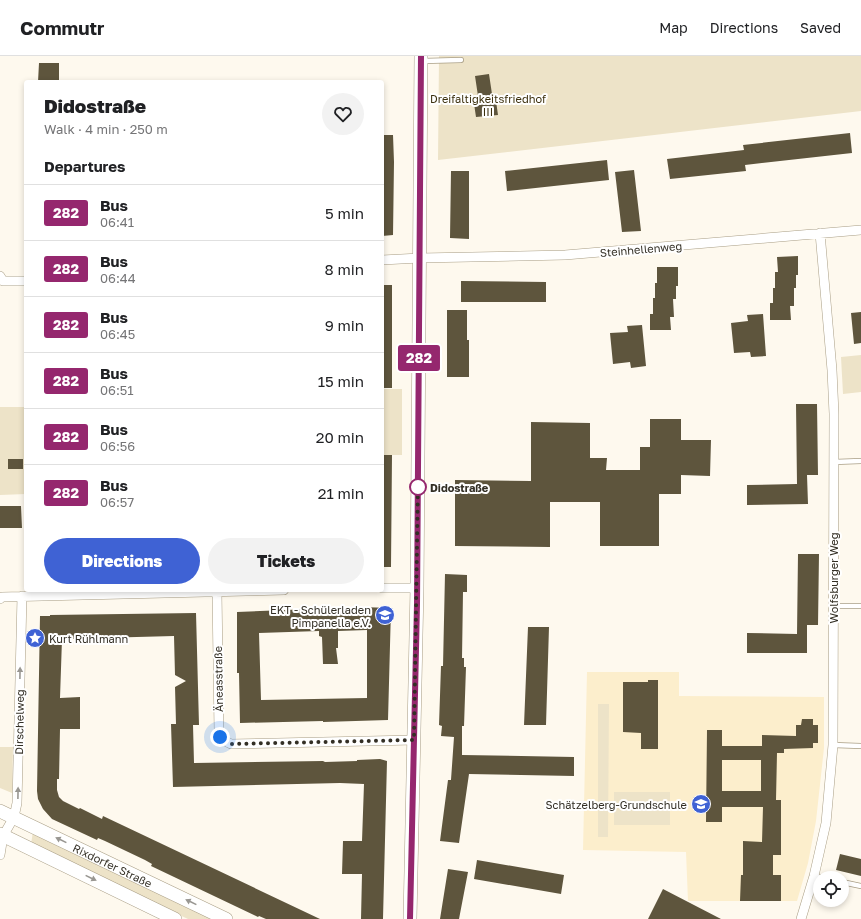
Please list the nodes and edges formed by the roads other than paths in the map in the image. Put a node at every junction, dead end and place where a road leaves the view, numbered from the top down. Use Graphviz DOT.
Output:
graph roads {
  1 [pos="421,59"];
  2 [pos="461,60"];
  3 [pos="861,230"];
  4 [pos="820,233"];
  5 [pos="420,258"];
  6 [pos="384,260"];
  7 [pos="0,276"];
  8 [pos="24,281"];
  9 [pos="834,462"];
  10 [pos="861,462"];
  11 [pos="384,588"];
  12 [pos="417,588"];
  13 [pos="217,592"];
  14 [pos="22,596"];
  15 [pos="1,598"];
  16 [pos="833,606"];
  17 [pos="861,606"];
  18 [pos="414,740"];
  19 [pos="833,745"];
  20 [pos="861,746"];
  21 [pos="0,811"];
  22 [pos="14,817"];
  23 [pos="1,832"];
  24 [pos="0,855"];
  25 [pos="815,871"];
  26 [pos="813,879"];
  27 [pos="849,883"];
  28 [pos="861,886"];
  29 [pos="175,919"];
  30 [pos="226,919"];
  31 [pos="410,919"];
  32 [pos="801,919"];
  1 -- 2 [label="lane"];
  1 -- 5 [label="street"];
  3 -- 4 [label="street, Steinhellenweg"];
  4 -- 5 [label="street, Steinhellenweg"];
  4 -- 9 [label="street, Wolfsburger Weg"];
  5 -- 6 [label="street, Steinhellenweg"];
  5 -- 12 [label="street"];
  7 -- 8 [label="street"];
  9 -- 10 [label="lane"];
  9 -- 16 [label="street, Wolfsburger Weg"];
  11 -- 12 [label="street"];
  12 -- 18 [label="street"];
  13 -- 14 [label="street"];
  13 -- 18 [label="street, Äneasstraße"];
  14 -- 15 [label="street"];
  22 -- 14 [label="street, Dirschelweg, one-way"];
  16 -- 17 [label="lane"];
  16 -- 19 [label="street, Wolfsburger Weg"];
  18 -- 31 [label="street"];
  19 -- 20 [label="lane"];
  19 -- 25 [label="street, Wolfsburger Weg"];
  21 -- 22 [label="street, Rixdorfer Straße"];
  22 -- 23 [label="street, Dirschelweg"];
  30 -- 22 [label="street, Rixdorfer Straße, one-way"];
  23 -- 24 [label="street"];
  23 -- 29 [label="street, Rixdorfer Straße, one-way"];
  26 -- 32 [label="street, Wolfsburger Weg"];
  27 -- 28 [label="lane"];
}
